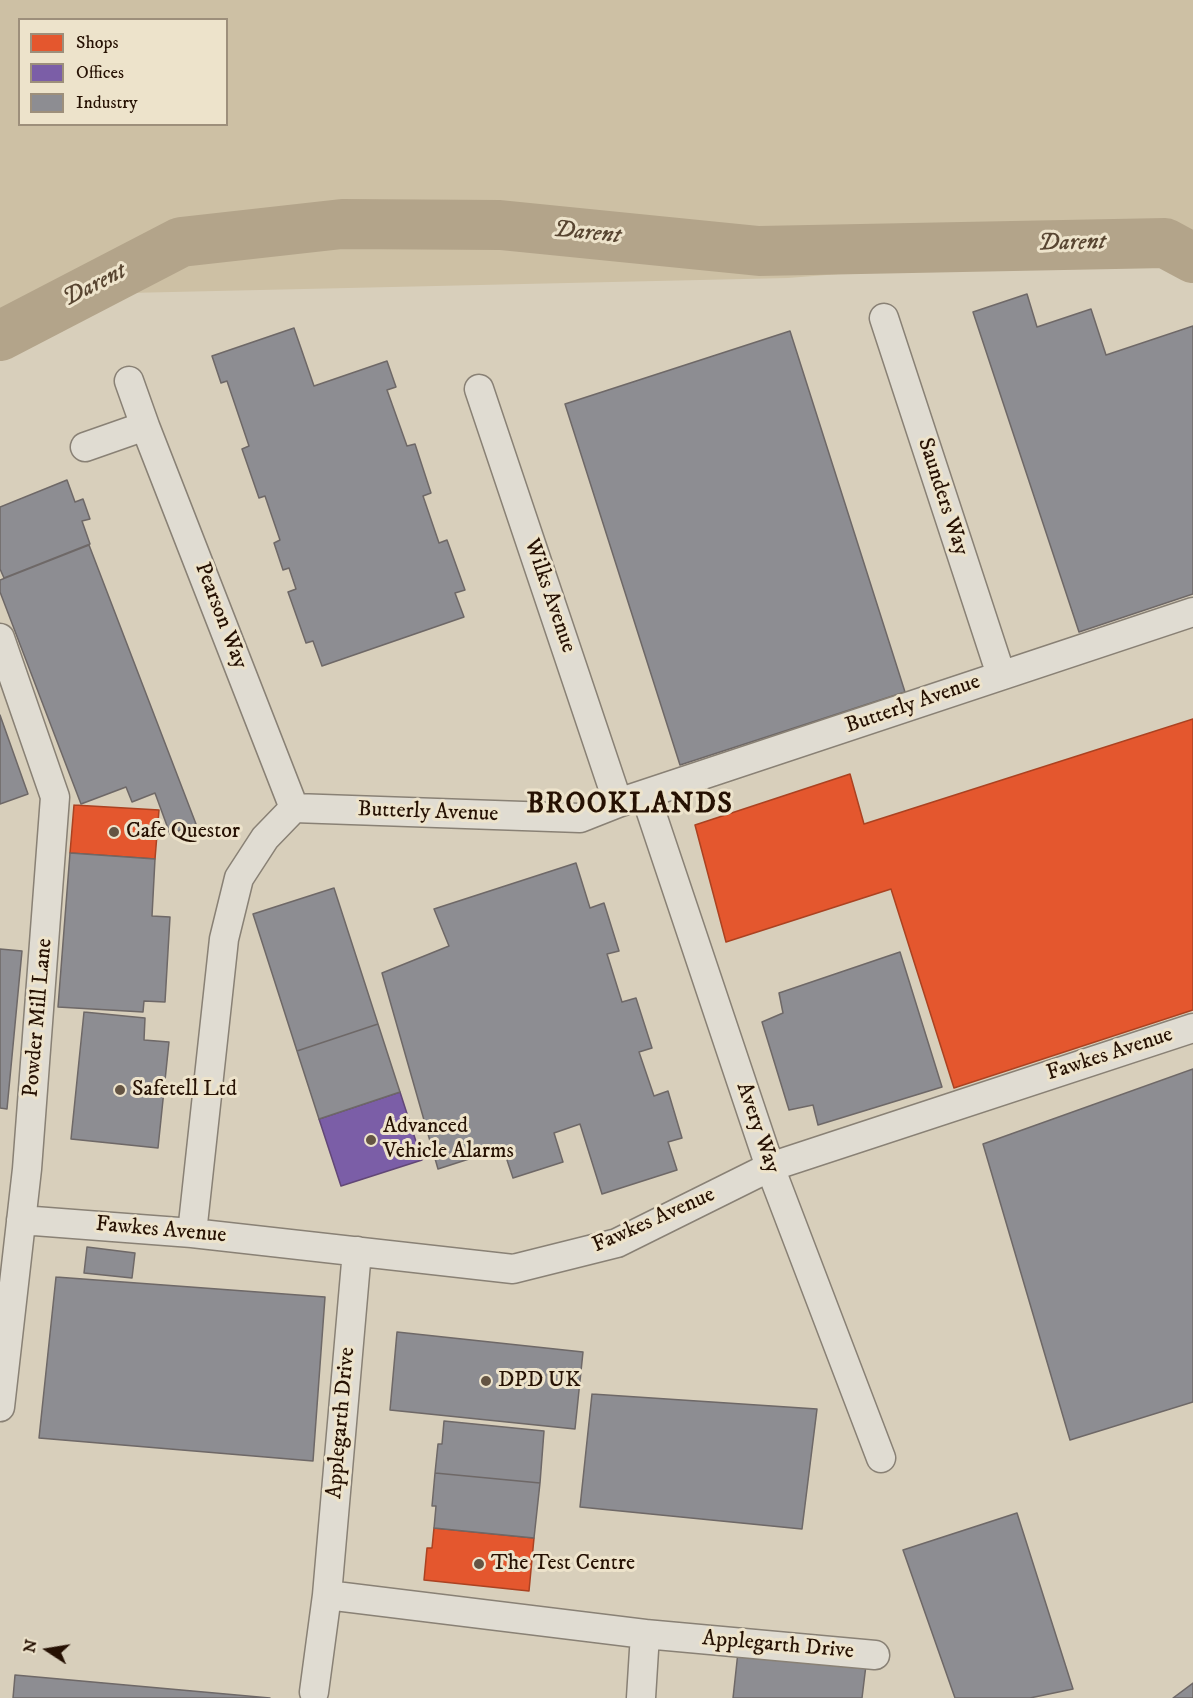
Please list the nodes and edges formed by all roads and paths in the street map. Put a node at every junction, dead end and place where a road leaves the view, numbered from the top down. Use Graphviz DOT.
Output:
graph roads {
  1 [pos="884,318"];
  2 [pos="129,381"];
  3 [pos="479,389"];
  4 [pos="145,426"];
  5 [pos="85,447"];
  6 [pos="1193,612"];
  7 [pos="0,638"];
  8 [pos="1001,675"];
  9 [pos="645,794"];
  10 [pos="618,802"];
  11 [pos="294,807"];
  12 [pos="1193,1028"];
  13 [pos="770,1167"];
  14 [pos="21,1220"];
  15 [pos="192,1233"];
  16 [pos="357,1251"];
  17 [pos="0,1407"];
  18 [pos="881,1458"];
  19 [pos="327,1595"];
  20 [pos="645,1634"];
  21 [pos="875,1655"];
  22 [pos="314,1692"];
  23 [pos="641,1698"];
  1 -- 8 [label="street, Saunders Way"];
  2 -- 4 [label="street, Pearson Way"];
  3 -- 10 [label="street, Wilks Avenue"];
  4 -- 5 [label="street"];
  4 -- 11 [label="street, Pearson Way"];
  6 -- 8 [label="street, Butterly Avenue"];
  7 -- 14 [label="street, Powder Mill Lane"];
  8 -- 9 [label="street, Butterly Avenue"];
  9 -- 10 [label="street, Butterly Avenue"];
  9 -- 13 [label="street, Avery Way"];
  10 -- 11 [label="street, Butterly Avenue"];
  11 -- 15 [label="street"];
  12 -- 13 [label="street, Fawkes Avenue"];
  13 -- 16 [label="street, Fawkes Avenue"];
  13 -- 18 [label="street, Avery Way"];
  14 -- 15 [label="street, Fawkes Avenue"];
  14 -- 17 [label="street, Powder Mill Lane"];
  15 -- 16 [label="street, Fawkes Avenue"];
  16 -- 19 [label="street, Applegarth Drive"];
  19 -- 20 [label="street, Applegarth Drive"];
  19 -- 22 [label="street, Applegarth Drive"];
  20 -- 21 [label="street, Applegarth Drive"];
  20 -- 23 [label="street"];
}
